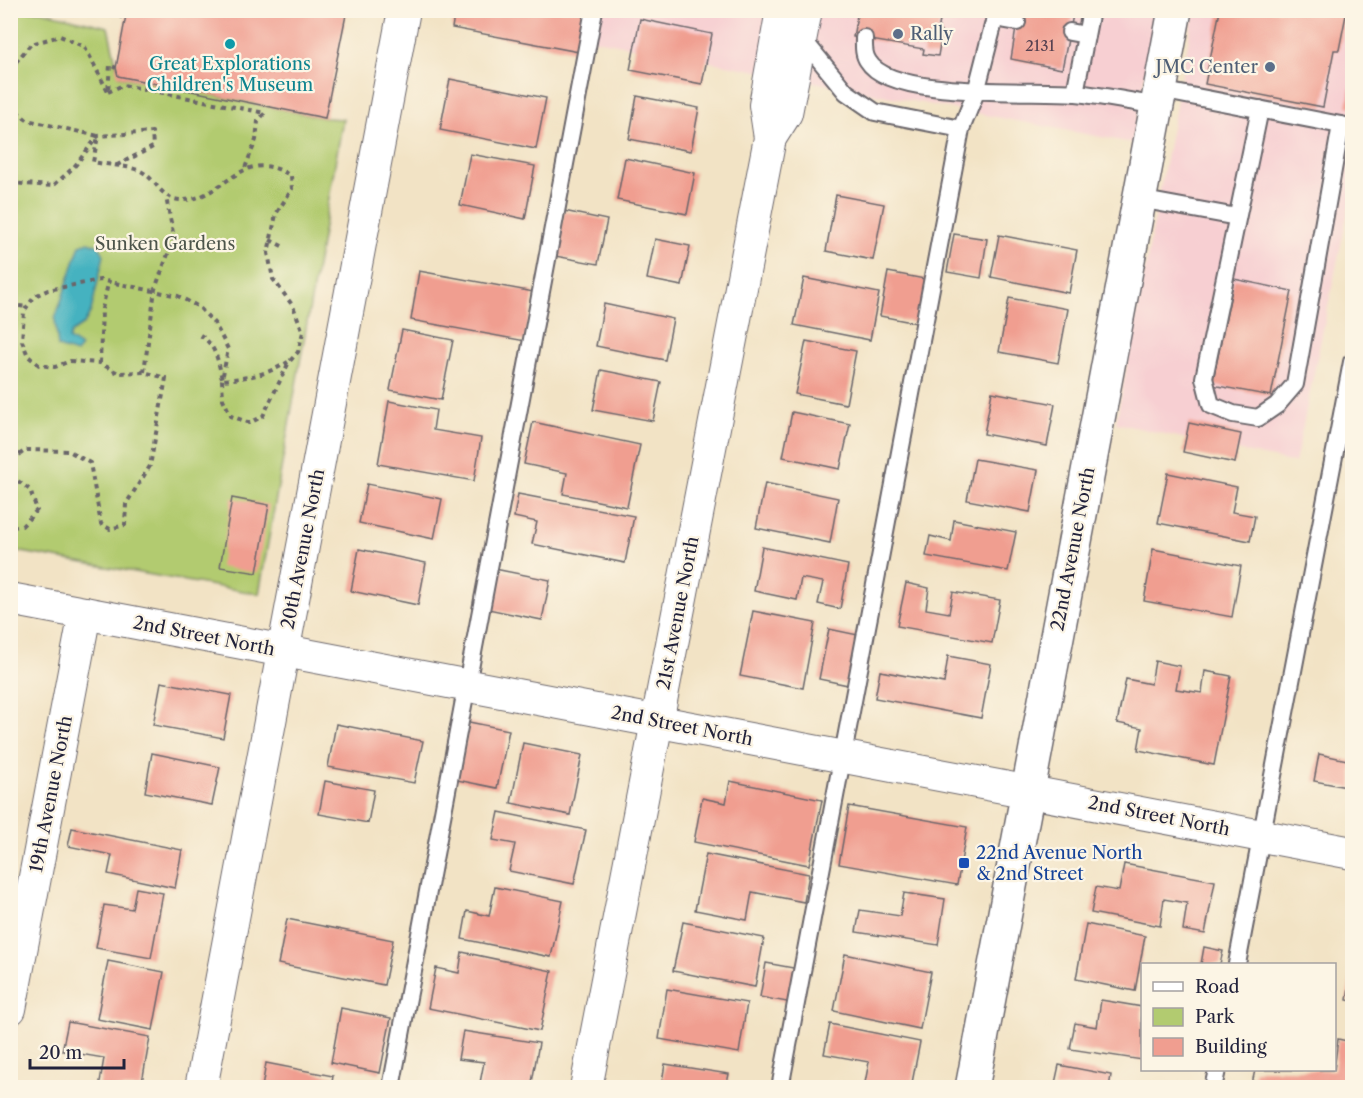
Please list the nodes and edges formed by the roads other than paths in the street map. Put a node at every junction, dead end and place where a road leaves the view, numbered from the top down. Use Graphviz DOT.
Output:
graph roads {
  1 [pos="404,10"];
  2 [pos="594,10"];
  3 [pos="782,10"];
  4 [pos="1091,10"];
  5 [pos="1175,10"];
  6 [pos="996,14"];
  7 [pos="1017,22"];
  8 [pos="804,24"];
  9 [pos="864,38"];
  10 [pos="976,92"];
  11 [pos="1075,93"];
  12 [pos="1159,98"];
  13 [pos="1260,109"];
  14 [pos="1347,126"];
  15 [pos="961,129"];
  16 [pos="770,138"];
  17 [pos="1140,199"];
  18 [pos="1237,217"];
  19 [pos="1353,362"];
  20 [pos="10,599"];
  21 [pos="85,613"];
  22 [pos="284,651"];
  23 [pos="466,685"];
  24 [pos="657,721"];
  25 [pos="843,756"];
  26 [pos="1028,791"];
  27 [pos="1261,835"];
  28 [pos="1353,853"];
  29 [pos="1237,963"];
  30 [pos="10,1009"];
  31 [pos="1217,1071"];
  32 [pos="201,1088"];
  33 [pos="391,1088"];
  34 [pos="586,1088"];
  35 [pos="780,1088"];
  36 [pos="972,1088"];
  37 [pos="1213,1088"];
  1 -- 22 [label="street, 20th Avenue North"];
  2 -- 23 [label="lane"];
  3 -- 16 [label="street, 21st Avenue North"];
  4 -- 11 [label="lane"];
  5 -- 12 [label="street, 22nd Avenue North"];
  6 -- 7 [label="lane"];
  6 -- 10 [label="lane"];
  8 -- 15 [label="lane"];
  8 -- 16 [label="street, 21st Avenue North"];
  9 -- 10 [label="lane"];
  10 -- 11 [label="lane"];
  10 -- 15 [label="lane"];
  11 -- 12 [label="lane"];
  12 -- 13 [label="lane"];
  12 -- 17 [label="street, 22nd Avenue North"];
  13 -- 14 [label="lane"];
  13 -- 18 [label="lane"];
  14 -- 18 [label="lane"];
  15 -- 25 [label="lane"];
  16 -- 24 [label="street, 21st Avenue North"];
  17 -- 18 [label="lane"];
  17 -- 26 [label="street, 22nd Avenue North"];
  19 -- 27 [label="lane"];
  20 -- 21 [label="street, 2nd Street North"];
  21 -- 22 [label="street, 2nd Street North"];
  21 -- 30 [label="street, 19th Avenue North"];
  22 -- 23 [label="street, 2nd Street North"];
  22 -- 32 [label="street, 20th Avenue North"];
  23 -- 24 [label="street, 2nd Street North"];
  23 -- 33 [label="lane"];
  24 -- 25 [label="street, 2nd Street North"];
  24 -- 34 [label="street, 21st Avenue North"];
  25 -- 26 [label="street, 2nd Street North"];
  25 -- 35 [label="lane"];
  26 -- 27 [label="street, 2nd Street North"];
  26 -- 36 [label="street, 22nd Avenue North"];
  27 -- 28 [label="street, 2nd Street North"];
  27 -- 29 [label="lane"];
  31 -- 37 [label="lane"];
}
